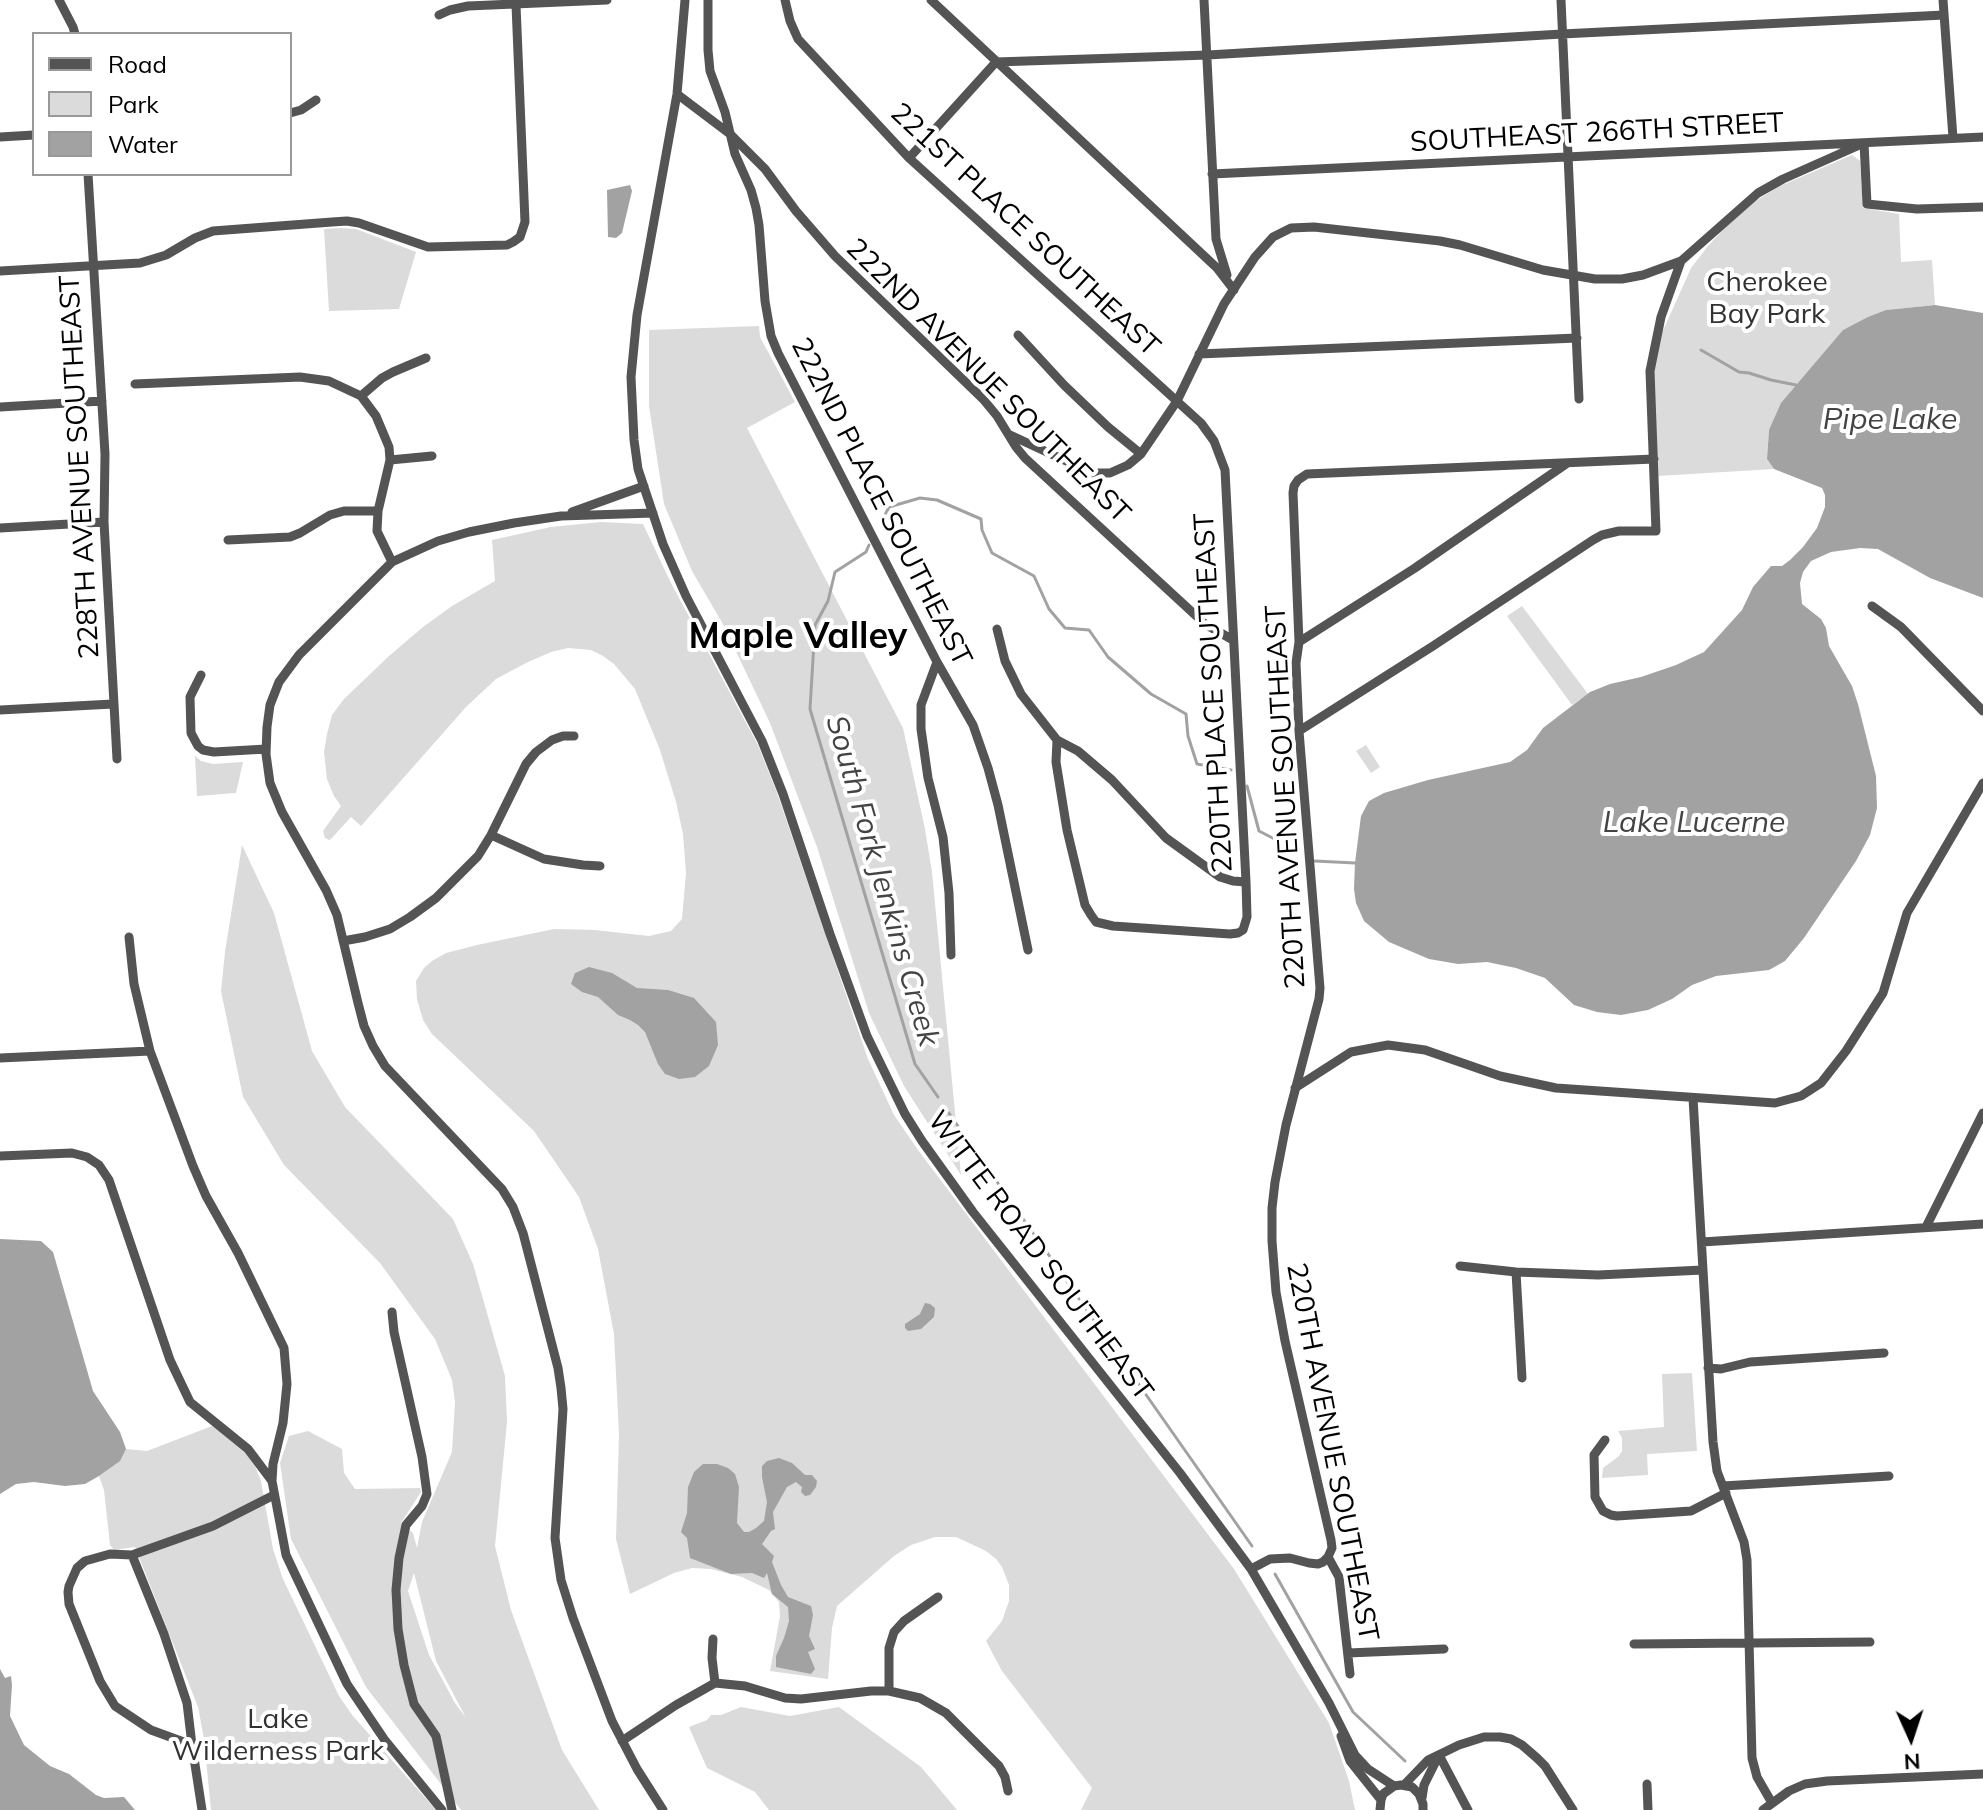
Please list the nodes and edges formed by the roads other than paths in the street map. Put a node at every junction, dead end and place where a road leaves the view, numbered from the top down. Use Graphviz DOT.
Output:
graph roads {
  1 [pos="59,0"];
  2 [pos="607,0"];
  3 [pos="685,0"];
  4 [pos="708,0"];
  5 [pos="785,0"];
  6 [pos="931,0"];
  7 [pos="1204,0"];
  8 [pos="1561,0"];
  9 [pos="1943,0"];
  10 [pos="516,5"];
  11 [pos="439,15"];
  12 [pos="1944,15"];
  13 [pos="74,32"];
  14 [pos="1562,34"];
  15 [pos="1208,55"];
  16 [pos="996,62"];
  17 [pos="677,94"];
  18 [pos="316,100"];
  19 [pos="292,112"];
  20 [pos="730,134"];
  21 [pos="32,135"];
  22 [pos="0,137"];
  23 [pos="1983,137"];
  24 [pos="1953,138"];
  25 [pos="1864,143"];
  26 [pos="1567,157"];
  27 [pos="909,158"];
  28 [pos="1212,174"];
  29 [pos="88,176"];
  30 [pos="1983,207"];
  31 [pos="1681,261"];
  32 [pos="93,266"];
  33 [pos="0,271"];
  34 [pos="1573,275"];
  35 [pos="1234,290"];
  36 [pos="1018,335"];
  37 [pos="1577,338"];
  38 [pos="1199,354"];
  39 [pos="426,358"];
  40 [pos="135,384"];
  41 [pos="361,396"];
  42 [pos="1579,399"];
  43 [pos="102,401"];
  44 [pos="1177,401"];
  45 [pos="0,407"];
  46 [pos="1008,434"];
  47 [pos="1141,454"];
  48 [pos="1219,454"];
  49 [pos="432,456"];
  50 [pos="1654,459"];
  51 [pos="390,460"];
  52 [pos="1566,464"];
  53 [pos="644,486"];
  54 [pos="378,511"];
  55 [pos="653,513"];
  56 [pos="561,516"];
  57 [pos="104,522"];
  58 [pos="0,528"];
  59 [pos="228,540"];
  60 [pos="392,562"];
  61 [pos="1872,606"];
  62 [pos="997,629"];
  63 [pos="1233,640"];
  64 [pos="1299,642"];
  65 [pos="937,662"];
  66 [pos="201,675"];
  67 [pos="113,704"];
  68 [pos="0,710"];
  69 [pos="1983,711"];
  70 [pos="1299,731"];
  71 [pos="574,736"];
  72 [pos="1057,740"];
  73 [pos="266,749"];
  74 [pos="117,759"];
  75 [pos="1983,783"];
  76 [pos="491,835"];
  77 [pos="600,866"];
  78 [pos="1246,882"];
  79 [pos="129,937"];
  80 [pos="343,941"];
  81 [pos="1028,950"];
  82 [pos="951,955"];
  83 [pos="150,1051"];
  84 [pos="0,1058"];
  85 [pos="1295,1088"];
  86 [pos="1693,1098"];
  87 [pos="1983,1113"];
  88 [pos="0,1156"];
  89 [pos="1983,1224"];
  90 [pos="1926,1227"];
  91 [pos="1702,1242"];
  92 [pos="1460,1266"];
  93 [pos="1703,1270"];
  94 [pos="1516,1272"];
  95 [pos="392,1312"];
  96 [pos="1884,1353"];
  97 [pos="1708,1368"];
  98 [pos="1522,1378"];
  99 [pos="1605,1440"];
  100 [pos="1889,1476"];
  101 [pos="272,1481"];
  102 [pos="1724,1489"];
  103 [pos="274,1495"];
  104 [pos="132,1555"];
  105 [pos="1328,1557"];
  106 [pos="1251,1569"];
  107 [pos="938,1597"];
  108 [pos="713,1639"];
  109 [pos="1870,1642"];
  110 [pos="1750,1643"];
  111 [pos="1634,1644"];
  112 [pos="1444,1649"];
  113 [pos="1348,1653"];
  114 [pos="1350,1674"];
  115 [pos="715,1683"];
  116 [pos="889,1691"];
  117 [pos="1337,1722"];
  118 [pos="622,1741"];
  119 [pos="192,1745"];
  120 [pos="1439,1755"];
  121 [pos="1983,1774"];
  122 [pos="1647,1784"];
  123 [pos="1399,1785"];
  124 [pos="1008,1791"];
  125 [pos="1422,1798"];
  126 [pos="1772,1803"];
  127 [pos="1380,1805"];
  128 [pos="202,1810"];
  129 [pos="442,1810"];
  130 [pos="452,1810"];
  131 [pos="663,1810"];
  132 [pos="1423,1810"];
  133 [pos="1468,1810"];
  134 [pos="1573,1810"];
  135 [pos="1648,1810"];
  136 [pos="1763,1810"];
  1 -- 13 [label="street"];
  2 -- 10 [label="street"];
  3 -- 17 [label="street, WITTE ROAD SOUTHEAST"];
  4 -- 20 [label="street, 222ND PLACE SOUTHEAST"];
  5 -- 27 [label="street, 221ST PLACE SOUTHEAST"];
  6 -- 16 [label="street"];
  7 -- 15 [label="street"];
  8 -- 14 [label="street"];
  9 -- 12 [label="street"];
  10 -- 11 [label="street"];
  10 -- 32 [label="street"];
  12 -- 14 [label="street"];
  12 -- 24 [label="street"];
  14 -- 15 [label="street"];
  14 -- 26 [label="street"];
  15 -- 16 [label="street"];
  15 -- 28 [label="street"];
  16 -- 27 [label="street"];
  16 -- 35 [label="street"];
  17 -- 20 [label="street"];
  17 -- 53 [label="street, WITTE ROAD SOUTHEAST"];
  18 -- 19 [label="street"];
  20 -- 46 [label="street, 222ND AVENUE SOUTHEAST"];
  20 -- 65 [label="street, 222ND PLACE SOUTHEAST"];
  21 -- 22 [label="street"];
  23 -- 24 [label="street, SOUTHEAST 266TH STREET"];
  24 -- 25 [label="street, SOUTHEAST 266TH STREET"];
  25 -- 26 [label="street, SOUTHEAST 266TH STREET"];
  25 -- 30 [label="street"];
  25 -- 31 [label="street"];
  26 -- 28 [label="street, SOUTHEAST 266TH STREET"];
  26 -- 34 [label="street"];
  27 -- 44 [label="street, 221ST PLACE SOUTHEAST"];
  28 -- 35 [label="street"];
  29 -- 32 [label="street, 228TH AVENUE SOUTHEAST"];
  31 -- 34 [label="street"];
  31 -- 50 [label="street"];
  32 -- 33 [label="street"];
  32 -- 43 [label="street, 228TH AVENUE SOUTHEAST"];
  34 -- 35 [label="street"];
  34 -- 37 [label="street"];
  35 -- 38 [label="street"];
  36 -- 47 [label="street"];
  37 -- 38 [label="street"];
  37 -- 42 [label="street"];
  38 -- 44 [label="street"];
  39 -- 41 [label="street"];
  40 -- 41 [label="street"];
  41 -- 51 [label="street"];
  43 -- 45 [label="street"];
  43 -- 57 [label="street, 228TH AVENUE SOUTHEAST"];
  44 -- 47 [label="street"];
  44 -- 48 [label="street, 221ST PLACE SOUTHEAST"];
  46 -- 47 [label="street"];
  46 -- 63 [label="street, 222ND AVENUE SOUTHEAST"];
  48 -- 63 [label="street, 220TH PLACE SOUTHEAST"];
  49 -- 51 [label="street"];
  50 -- 52 [label="street"];
  50 -- 70 [label="street"];
  51 -- 54 [label="street"];
  52 -- 64 [label="street"];
  52 -- 64 [label="street, 220TH AVENUE SOUTHEAST"];
  53 -- 55 [label="street, WITTE ROAD SOUTHEAST"];
  53 -- 56 [label="street"];
  54 -- 59 [label="street"];
  54 -- 60 [label="street"];
  55 -- 56 [label="street"];
  55 -- 106 [label="street, WITTE ROAD SOUTHEAST"];
  56 -- 60 [label="street"];
  57 -- 58 [label="street"];
  57 -- 67 [label="street, 228TH AVENUE SOUTHEAST"];
  60 -- 73 [label="street"];
  61 -- 69 [label="street"];
  62 -- 72 [label="street"];
  63 -- 78 [label="street, 220TH PLACE SOUTHEAST"];
  64 -- 70 [label="street, 220TH AVENUE SOUTHEAST"];
  65 -- 81 [label="street, 222ND PLACE SOUTHEAST"];
  65 -- 82 [label="street"];
  66 -- 73 [label="street"];
  67 -- 68 [label="street"];
  67 -- 74 [label="street, 228TH AVENUE SOUTHEAST"];
  70 -- 85 [label="street, 220TH AVENUE SOUTHEAST"];
  71 -- 76 [label="street"];
  72 -- 78 [label="street"];
  72 -- 78 [label="street, 220TH PLACE SOUTHEAST"];
  73 -- 80 [label="street"];
  75 -- 86 [label="street"];
  76 -- 77 [label="street"];
  76 -- 80 [label="street"];
  79 -- 83 [label="street"];
  80 -- 118 [label="street"];
  83 -- 84 [label="street"];
  83 -- 101 [label="street"];
  85 -- 86 [label="street"];
  85 -- 105 [label="street, 220TH AVENUE SOUTHEAST"];
  86 -- 91 [label="street"];
  87 -- 90 [label="street"];
  88 -- 101 [label="street"];
  89 -- 90 [label="street"];
  90 -- 91 [label="street"];
  91 -- 93 [label="street"];
  92 -- 94 [label="street"];
  93 -- 94 [label="street"];
  93 -- 97 [label="street"];
  94 -- 98 [label="street"];
  95 -- 130 [label="street"];
  96 -- 97 [label="street"];
  97 -- 102 [label="street"];
  99 -- 102 [label="street"];
  100 -- 102 [label="street"];
  101 -- 103 [label="street"];
  102 -- 110 [label="street"];
  103 -- 104 [label="street"];
  103 -- 129 [label="street"];
  104 -- 119 [label="street"];
  104 -- 119 [label="street"];
  105 -- 106 [label="street"];
  105 -- 113 [label="street, 220TH AVENUE SOUTHEAST"];
  106 -- 117 [label="street, WITTE ROAD SOUTHEAST"];
  107 -- 116 [label="street"];
  108 -- 115 [label="street"];
  109 -- 110 [label="street"];
  110 -- 111 [label="street"];
  110 -- 126 [label="street"];
  112 -- 113 [label="street"];
  113 -- 114 [label="street, 220TH AVENUE SOUTHEAST"];
  115 -- 116 [label="street"];
  115 -- 118 [label="street"];
  116 -- 124 [label="street"];
  117 -- 123 [label="street, WITTE ROAD SOUTHEAST"];
  117 -- 127 [label="street, WITTE ROAD SOUTHEAST"];
  118 -- 131 [label="street"];
  119 -- 128 [label="street"];
  120 -- 123 [label="street"];
  120 -- 125 [label="street"];
  120 -- 133 [label="street"];
  120 -- 134 [label="street"];
  121 -- 126 [label="street"];
  122 -- 135 [label="street"];
  123 -- 125 [label="street, WITTE ROAD SOUTHEAST"];
  123 -- 127 [label="street, WITTE ROAD SOUTHEAST"];
  125 -- 132 [label="street"];
  126 -- 136 [label="street"];
}
